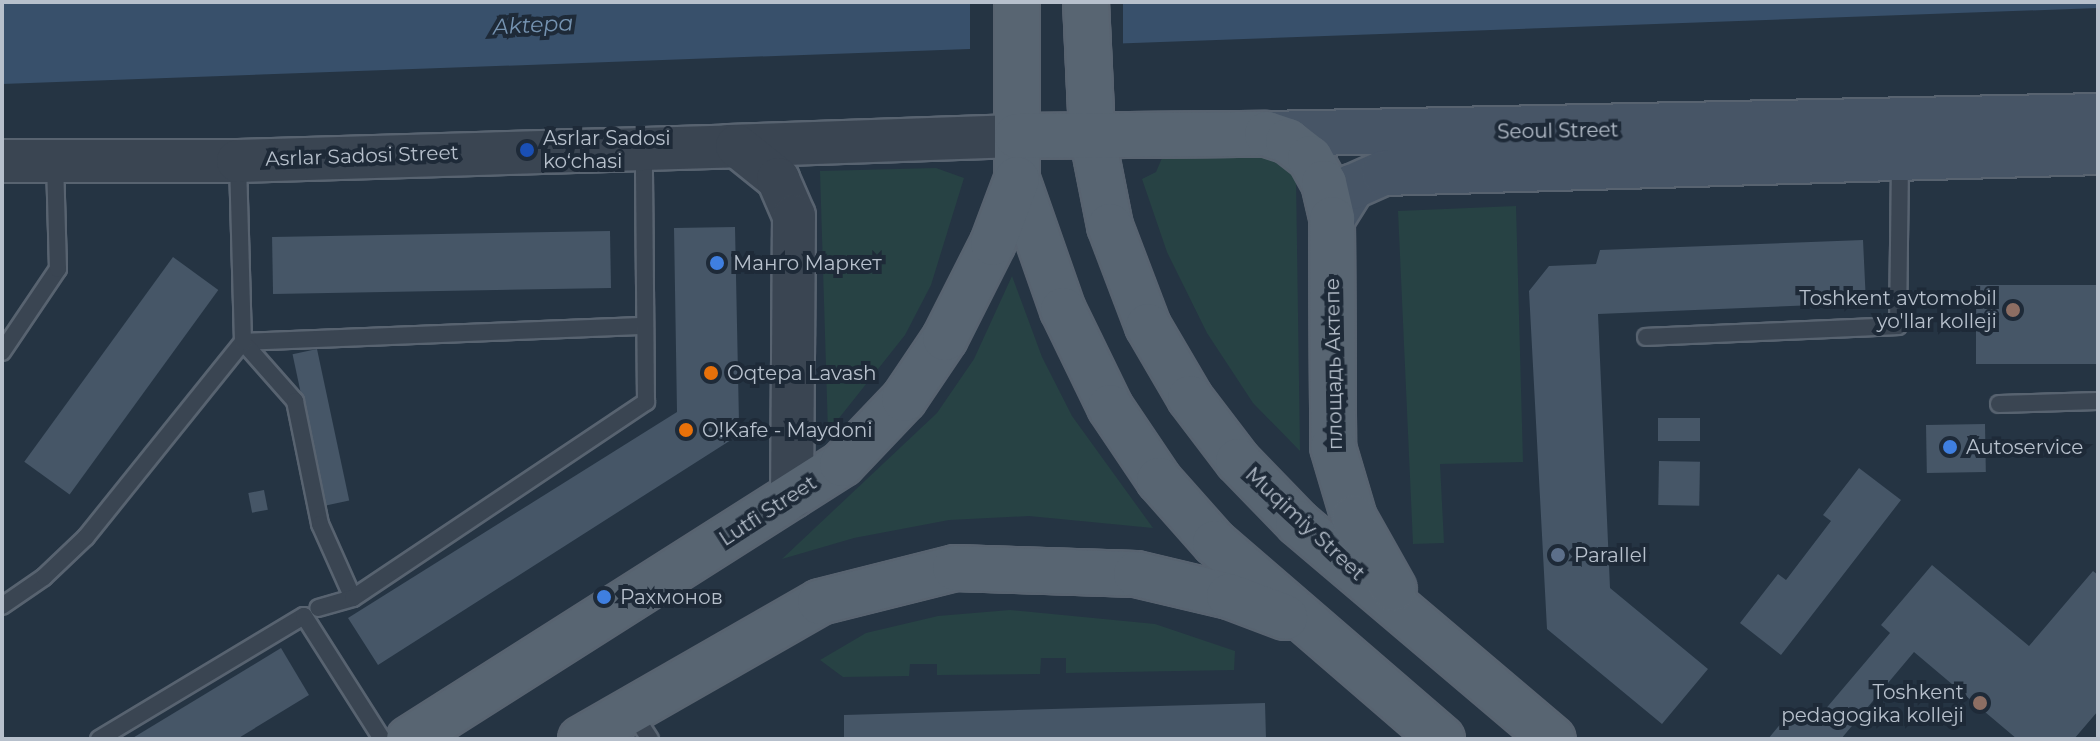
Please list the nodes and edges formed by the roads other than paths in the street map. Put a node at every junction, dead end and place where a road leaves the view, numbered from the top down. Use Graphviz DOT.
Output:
graph roads {
  1 [pos="1017,2"];
  2 [pos="1086,2"];
  3 [pos="2098,116"];
  4 [pos="1267,134"];
  5 [pos="1092,135"];
  6 [pos="1017,136"];
  7 [pos="723,146"];
  8 [pos="644,148"];
  9 [pos="2098,152"];
  10 [pos="55,158"];
  11 [pos="1900,158"];
  12 [pos="2,161"];
  13 [pos="238,161"];
  14 [pos="1017,179"];
  15 [pos="1332,219"];
  16 [pos="645,326"];
  17 [pos="1646,337"];
  18 [pos="243,342"];
  19 [pos="2,352"];
  20 [pos="2098,401"];
  21 [pos="1999,404"];
  22 [pos="792,497"];
  23 [pos="353,598"];
  24 [pos="2,606"];
  25 [pos="318,608"];
  26 [pos="1310,627"];
  27 [pos="1423,630"];
  28 [pos="640,724"];
  29 [pos="99,739"];
  30 [pos="382,739"];
  31 [pos="409,739"];
  32 [pos="581,739"];
  33 [pos="1442,739"];
  34 [pos="1553,739"];
  1 -- 6 [label="main road"];
  2 -- 5 [label="main road, Muqimiy Street"];
  3 -- 4 [label="main road, Seoul Street"];
  4 -- 5 [label="main road, Seoul Street"];
  4 -- 15 [label="main road, площадь Актепе"];
  5 -- 6 [label="main road, Seoul Street"];
  5 -- 27 [label="main road, Muqimiy Street"];
  6 -- 7 [label="street, Asrlar Sadosi Street"];
  6 -- 14 [label="main road"];
  7 -- 8 [label="street, Asrlar Sadosi Street"];
  7 -- 22 [label="street, Asrlar Sadosi Street"];
  8 -- 13 [label="street, Asrlar Sadosi Street"];
  8 -- 16 [label="lane"];
  9 -- 11 [label="main road"];
  10 -- 12 [label="street, Asrlar Sadosi Street"];
  10 -- 13 [label="street, Asrlar Sadosi Street"];
  10 -- 19 [label="lane"];
  11 -- 15 [label="main road"];
  11 -- 17 [label="lane"];
  13 -- 18 [label="lane"];
  14 -- 22 [label="main road, Lutfi Street"];
  14 -- 26 [label="main road"];
  15 -- 27 [label="main road, площадь Актепе"];
  16 -- 18 [label="lane"];
  16 -- 23 [label="lane"];
  18 -- 23 [label="lane"];
  18 -- 24 [label="lane"];
  20 -- 21 [label="lane"];
  22 -- 31 [label="main road, Lutfi Street"];
  23 -- 25 [label="lane"];
  26 -- 28 [label="main road"];
  26 -- 33 [label="main road"];
  27 -- 34 [label="main road, Muqimiy Street"];
  28 -- 32 [label="main road"];
  29 -- 30 [label="lane"];
}
